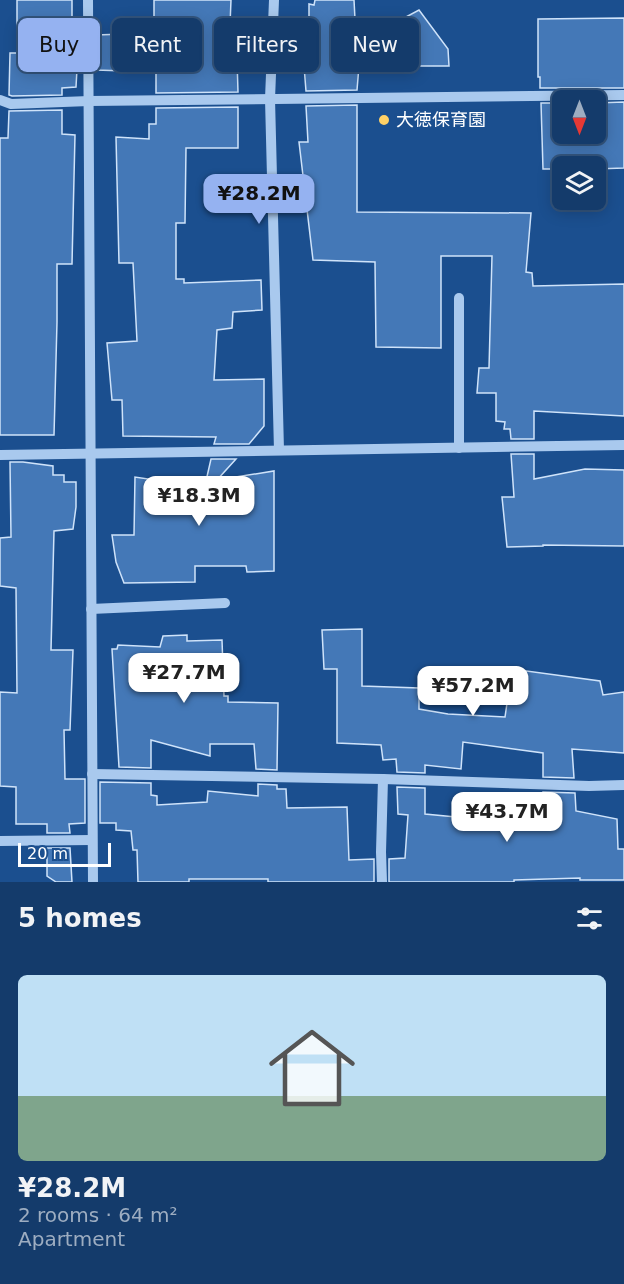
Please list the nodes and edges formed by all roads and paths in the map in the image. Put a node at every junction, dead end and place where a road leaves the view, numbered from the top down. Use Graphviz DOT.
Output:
graph roads {
  1 [pos="88,0"];
  2 [pos="274,0"];
  3 [pos="624,95"];
  4 [pos="270,99"];
  5 [pos="0,100"];
  6 [pos="89,101"];
  7 [pos="459,298"];
  8 [pos="624,445"];
  9 [pos="459,448"];
  10 [pos="279,450"];
  11 [pos="90,454"];
  12 [pos="0,455"];
  13 [pos="225,603"];
  14 [pos="91,609"];
  15 [pos="92,774"];
  16 [pos="383,779"];
  17 [pos="624,785"];
  18 [pos="92,840"];
  19 [pos="0,841"];
  20 [pos="93,882"];
  21 [pos="382,882"];
  1 -- 6 [label="street"];
  2 -- 4 [label="street"];
  3 -- 4 [label="street"];
  4 -- 6 [label="street"];
  4 -- 10 [label="street"];
  5 -- 6 [label="street"];
  6 -- 11 [label="street"];
  7 -- 9 [label="street"];
  8 -- 9 [label="street"];
  9 -- 10 [label="street"];
  10 -- 11 [label="street"];
  11 -- 12 [label="street"];
  11 -- 14 [label="street"];
  13 -- 14 [label="street"];
  14 -- 15 [label="street"];
  15 -- 16 [label="street"];
  15 -- 18 [label="street"];
  16 -- 17 [label="street"];
  16 -- 21 [label="street"];
  18 -- 19 [label="street"];
  18 -- 20 [label="street"];
}
